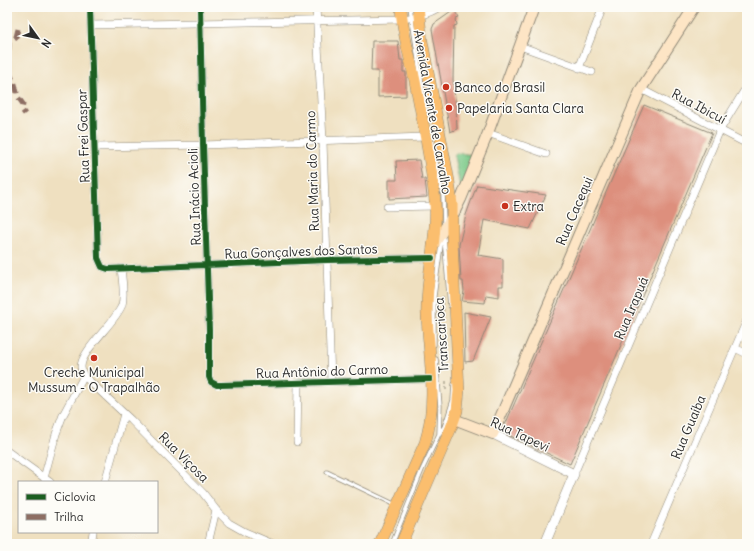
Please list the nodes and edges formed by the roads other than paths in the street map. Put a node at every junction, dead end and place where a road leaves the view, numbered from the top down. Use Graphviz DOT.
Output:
graph roads {
  1 [pos="90,7"];
  2 [pos="200,7"];
  3 [pos="316,7"];
  4 [pos="401,7"];
  5 [pos="410,7"];
  6 [pos="440,7"];
  7 [pos="534,7"];
  8 [pos="604,7"];
  9 [pos="694,7"];
  10 [pos="412,15"];
  11 [pos="316,21"];
  12 [pos="200,24"];
  13 [pos="91,26"];
  14 [pos="520,46"];
  15 [pos="579,68"];
  16 [pos="592,72"];
  17 [pos="747,86"];
  18 [pos="641,89"];
  19 [pos="427,114"];
  20 [pos="720,130"];
  21 [pos="488,133"];
  22 [pos="428,137"];
  23 [pos="323,140"];
  24 [pos="747,144"];
  25 [pos="203,146"];
  26 [pos="95,147"];
  27 [pos="546,154"];
  28 [pos="387,206"];
  29 [pos="435,206"];
  30 [pos="452,217"];
  31 [pos="443,231"];
  32 [pos="433,246"];
  33 [pos="432,258"];
  34 [pos="327,260"];
  35 [pos="100,264"];
  36 [pos="208,266"];
  37 [pos="121,268"];
  38 [pos="450,309"];
  39 [pos="747,320"];
  40 [pos="451,324"];
  41 [pos="735,348"];
  42 [pos="434,349"];
  43 [pos="747,354"];
  44 [pos="435,356"];
  45 [pos="453,370"];
  46 [pos="84,376"];
  47 [pos="453,377"];
  48 [pos="430,379"];
  49 [pos="331,382"];
  50 [pos="298,383"];
  51 [pos="214,384"];
  52 [pos="124,414"];
  53 [pos="454,419"];
  54 [pos="439,434"];
  55 [pos="493,434"];
  56 [pos="297,442"];
  57 [pos="7,451"];
  58 [pos="327,472"];
  59 [pos="574,474"];
  60 [pos="47,480"];
  61 [pos="106,481"];
  62 [pos="396,505"];
  63 [pos="216,510"];
  64 [pos="93,533"];
  65 [pos="91,544"];
  66 [pos="208,544"];
  67 [pos="273,544"];
  68 [pos="380,544"];
  69 [pos="392,544"];
  70 [pos="402,544"];
  71 [pos="545,544"];
  72 [pos="650,544"];
  1 -- 13 [label="street, Rua Frei Gaspar"];
  2 -- 12 [label="street, Rua Inácio Acioli"];
  3 -- 11 [label="street, Rua Maria do Carmo"];
  4 -- 10 [label="main road, Avenida Vicente de Carvalho"];
  5 -- 10 [label="lane"];
  6 -- 10 [label="street"];
  7 -- 14 [label="main road"];
  8 -- 15 [label="street"];
  9 -- 18 [label="main road, Rua Cacequi"];
  10 -- 11 [label="street"];
  10 -- 19 [label="lane"];
  10 -- 22 [label="main road, Avenida Vicente de Carvalho"];
  10 -- 30 [label="main road, Avenida Vicente de Carvalho"];
  11 -- 12 [label="street"];
  11 -- 23 [label="street, Rua Maria do Carmo"];
  12 -- 13 [label="street"];
  12 -- 25 [label="street, Rua Inácio Acioli"];
  13 -- 26 [label="street, Rua Frei Gaspar"];
  14 -- 15 [label="street"];
  14 -- 21 [label="main road"];
  15 -- 16 [label="street"];
  17 -- 20 [label="street, Rua Irapuá"];
  18 -- 20 [label="street, Rua Ibicuí"];
  18 -- 55 [label="main road, Rua Cacequi"];
  20 -- 24 [label="street, Rua Ibicuí"];
  20 -- 59 [label="street, Rua Irapuá"];
  21 -- 27 [label="street"];
  21 -- 30 [label="main road"];
  22 -- 23 [label="street"];
  22 -- 29 [label="main road, Avenida Vicente de Carvalho"];
  22 -- 31 [label="lane, Transcarioca"];
  23 -- 25 [label="street"];
  23 -- 34 [label="street, Rua Maria do Carmo"];
  25 -- 26 [label="street"];
  25 -- 36 [label="street, Rua Inácio Acioli"];
  26 -- 35 [label="street, Rua Frei Gaspar"];
  28 -- 29 [label="street"];
  29 -- 32 [label="main road, Avenida Vicente de Carvalho"];
  30 -- 31 [label="main road"];
  30 -- 53 [label="main road, Avenida Vicente de Carvalho"];
  31 -- 32 [label="main road"];
  31 -- 38 [label="lane, Transcarioca"];
  31 -- 42 [label="lane, Transcarioca"];
  32 -- 33 [label="main road, Avenida Vicente de Carvalho"];
  33 -- 34 [label="street, Rua Gonçalves dos Santos"];
  33 -- 48 [label="main road, Avenida Vicente de Carvalho"];
  34 -- 36 [label="street, Rua Gonçalves dos Santos"];
  34 -- 49 [label="street, Rua Maria do Carmo"];
  35 -- 37 [label="street, Rua Gonçalves dos Santos"];
  36 -- 37 [label="street, Rua Gonçalves dos Santos"];
  36 -- 51 [label="street, Rua Inácio Acioli"];
  37 -- 46 [label="street"];
  39 -- 41 [label="street, Rua Guaíba"];
  40 -- 45 [label="lane, Transcarioca"];
  41 -- 43 [label="street"];
  41 -- 72 [label="street, Rua Guaíba"];
  44 -- 54 [label="lane, Transcarioca"];
  46 -- 52 [label="street, Rua Viçosa"];
  46 -- 60 [label="street"];
  47 -- 54 [label="lane, Transcarioca"];
  48 -- 49 [label="street, Rua Antônio do Carmo"];
  48 -- 62 [label="main road, Avenida Vicente de Carvalho"];
  49 -- 50 [label="street, Rua Antônio do Carmo"];
  50 -- 51 [label="street, Rua Antônio do Carmo"];
  50 -- 56 [label="street"];
  52 -- 61 [label="street"];
  52 -- 63 [label="street, Rua Viçosa"];
  53 -- 55 [label="main road, Rua Tapevi"];
  53 -- 70 [label="main road, Avenida Vicente de Carvalho"];
  54 -- 69 [label="lane, Transcarioca"];
  55 -- 59 [label="street, Rua Tapevi"];
  57 -- 60 [label="street"];
  58 -- 62 [label="lane"];
  59 -- 71 [label="street, Rua Irapuá"];
  62 -- 68 [label="main road, Avenida Vicente de Carvalho"];
  63 -- 66 [label="street"];
  63 -- 67 [label="street, Rua Viçosa"];
  64 -- 65 [label="street"];
}
